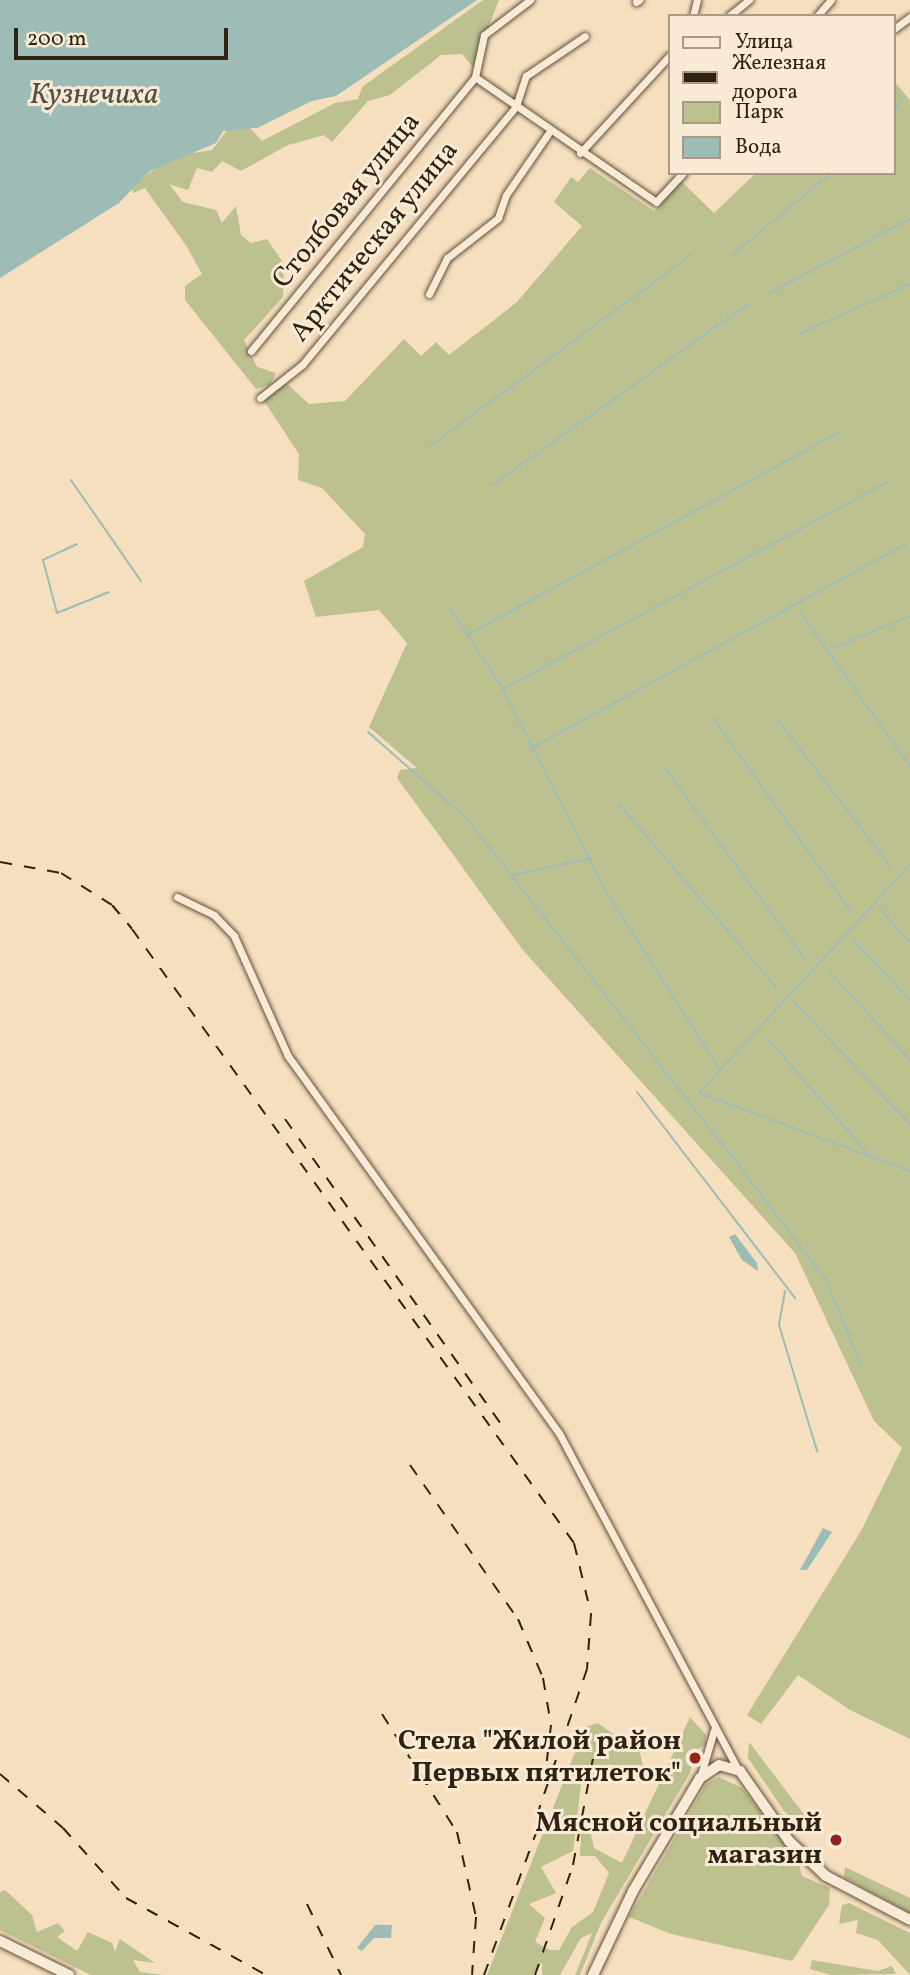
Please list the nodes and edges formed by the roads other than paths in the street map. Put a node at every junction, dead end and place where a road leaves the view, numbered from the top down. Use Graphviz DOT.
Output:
graph roads {
  1 [pos="530,0"];
  2 [pos="749,0"];
  3 [pos="831,0"];
  4 [pos="732,14"];
  5 [pos="819,14"];
  6 [pos="910,16"];
  7 [pos="896,27"];
  8 [pos="585,36"];
  9 [pos="668,57"];
  10 [pos="475,77"];
  11 [pos="516,106"];
  12 [pos="548,134"];
  13 [pos="580,153"];
  14 [pos="681,175"];
  15 [pos="429,294"];
  16 [pos="251,351"];
  17 [pos="260,398"];
  18 [pos="177,897"];
  19 [pos="715,1729"];
  20 [pos="740,1771"];
  21 [pos="700,1778"];
  22 [pos="910,1920"];
  23 [pos="0,1941"];
  24 [pos="69,1975"];
  25 [pos="593,1975"];
  1 -- 10 [label="street"];
  2 -- 4 [label="street"];
  3 -- 5 [label="street"];
  6 -- 7 [label="street"];
  8 -- 11 [label="street, Арктическая улица"];
  9 -- 13 [label="street"];
  10 -- 11 [label="street"];
  10 -- 16 [label="street, Столбовая улица"];
  11 -- 12 [label="street"];
  11 -- 17 [label="street, Арктическая улица"];
  12 -- 13 [label="street"];
  12 -- 15 [label="street"];
  13 -- 14 [label="street"];
  18 -- 19 [label="street"];
  19 -- 20 [label="street"];
  19 -- 21 [label="street"];
  20 -- 21 [label="main road"];
  20 -- 22 [label="main road"];
  21 -- 25 [label="main road"];
  23 -- 24 [label="main road"];
}
